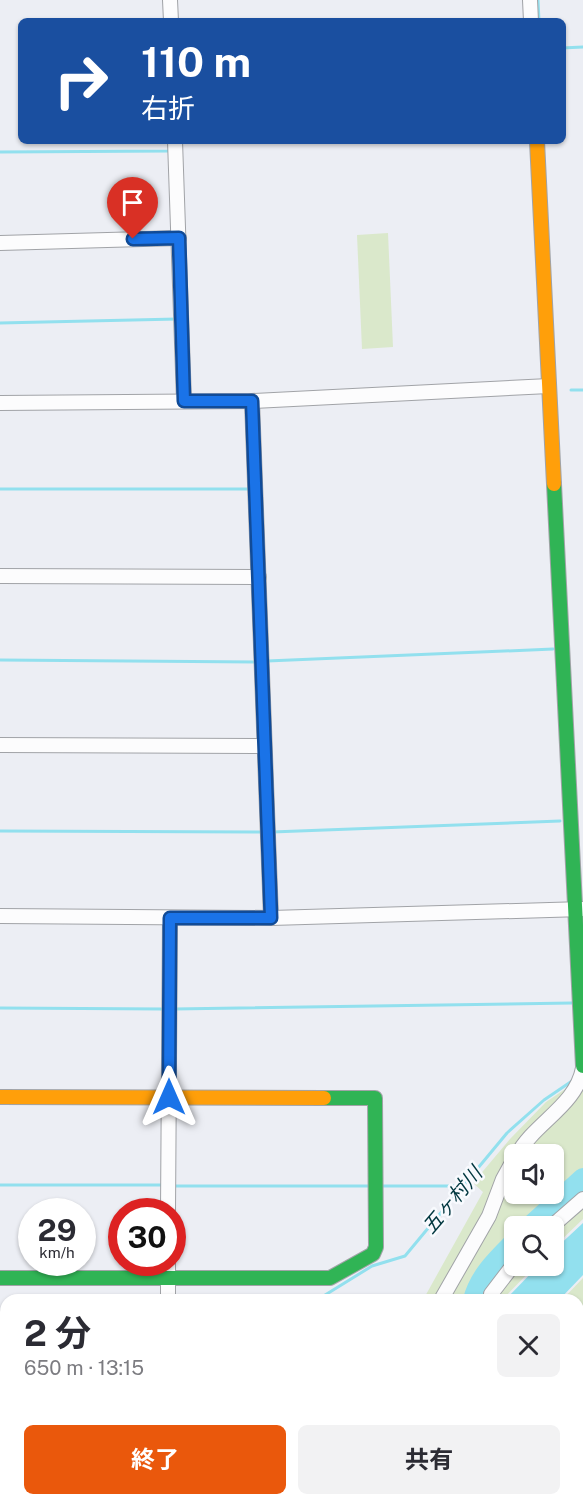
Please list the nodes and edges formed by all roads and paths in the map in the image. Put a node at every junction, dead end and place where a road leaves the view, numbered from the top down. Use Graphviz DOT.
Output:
graph roads {
  1 [pos="170,0"];
  2 [pos="530,0"];
  3 [pos="171,18"];
  4 [pos="531,18"];
  5 [pos="175,144"];
  6 [pos="537,144"];
  7 [pos="179,238"];
  8 [pos="0,243"];
  9 [pos="549,386"];
  10 [pos="184,401"];
  11 [pos="252,401"];
  12 [pos="0,403"];
  13 [pos="0,576"];
  14 [pos="259,577"];
  15 [pos="0,745"];
  16 [pos="264,746"];
  17 [pos="579,909"];
  18 [pos="0,916"];
  19 [pos="170,918"];
  20 [pos="271,918"];
  21 [pos="583,1067"];
  22 [pos="0,1097"];
  23 [pos="169,1097"];
  24 [pos="524,1144"];
  25 [pos="504,1177"];
  26 [pos="168,1198"];
  27 [pos="583,1199"];
  28 [pos="564,1216"];
  29 [pos="504,1276"];
  30 [pos="0,1278"];
  31 [pos="168,1278"];
  32 [pos="168,1294"];
  33 [pos="444,1294"];
  34 [pos="490,1294"];
  1 -- 3 [label="street"];
  2 -- 4 [label="street"];
  5 -- 7 [label="street"];
  6 -- 9 [label="street"];
  7 -- 8 [label="street"];
  7 -- 10 [label="street"];
  9 -- 11 [label="street"];
  9 -- 17 [label="street"];
  10 -- 11 [label="street"];
  10 -- 12 [label="street"];
  11 -- 14 [label="street"];
  13 -- 14 [label="street"];
  14 -- 16 [label="street"];
  15 -- 16 [label="street"];
  16 -- 20 [label="street"];
  17 -- 20 [label="street"];
  17 -- 21 [label="street"];
  18 -- 19 [label="street"];
  19 -- 20 [label="street"];
  19 -- 23 [label="street"];
  21 -- 24 [label="street"];
  22 -- 23 [label="street"];
  23 -- 26 [label="street"];
  23 -- 31 [label="street"];
  25 -- 33 [label="street"];
  27 -- 28 [label="street"];
  29 -- 34 [label="street"];
  30 -- 31 [label="street"];
  31 -- 32 [label="street"];
}
